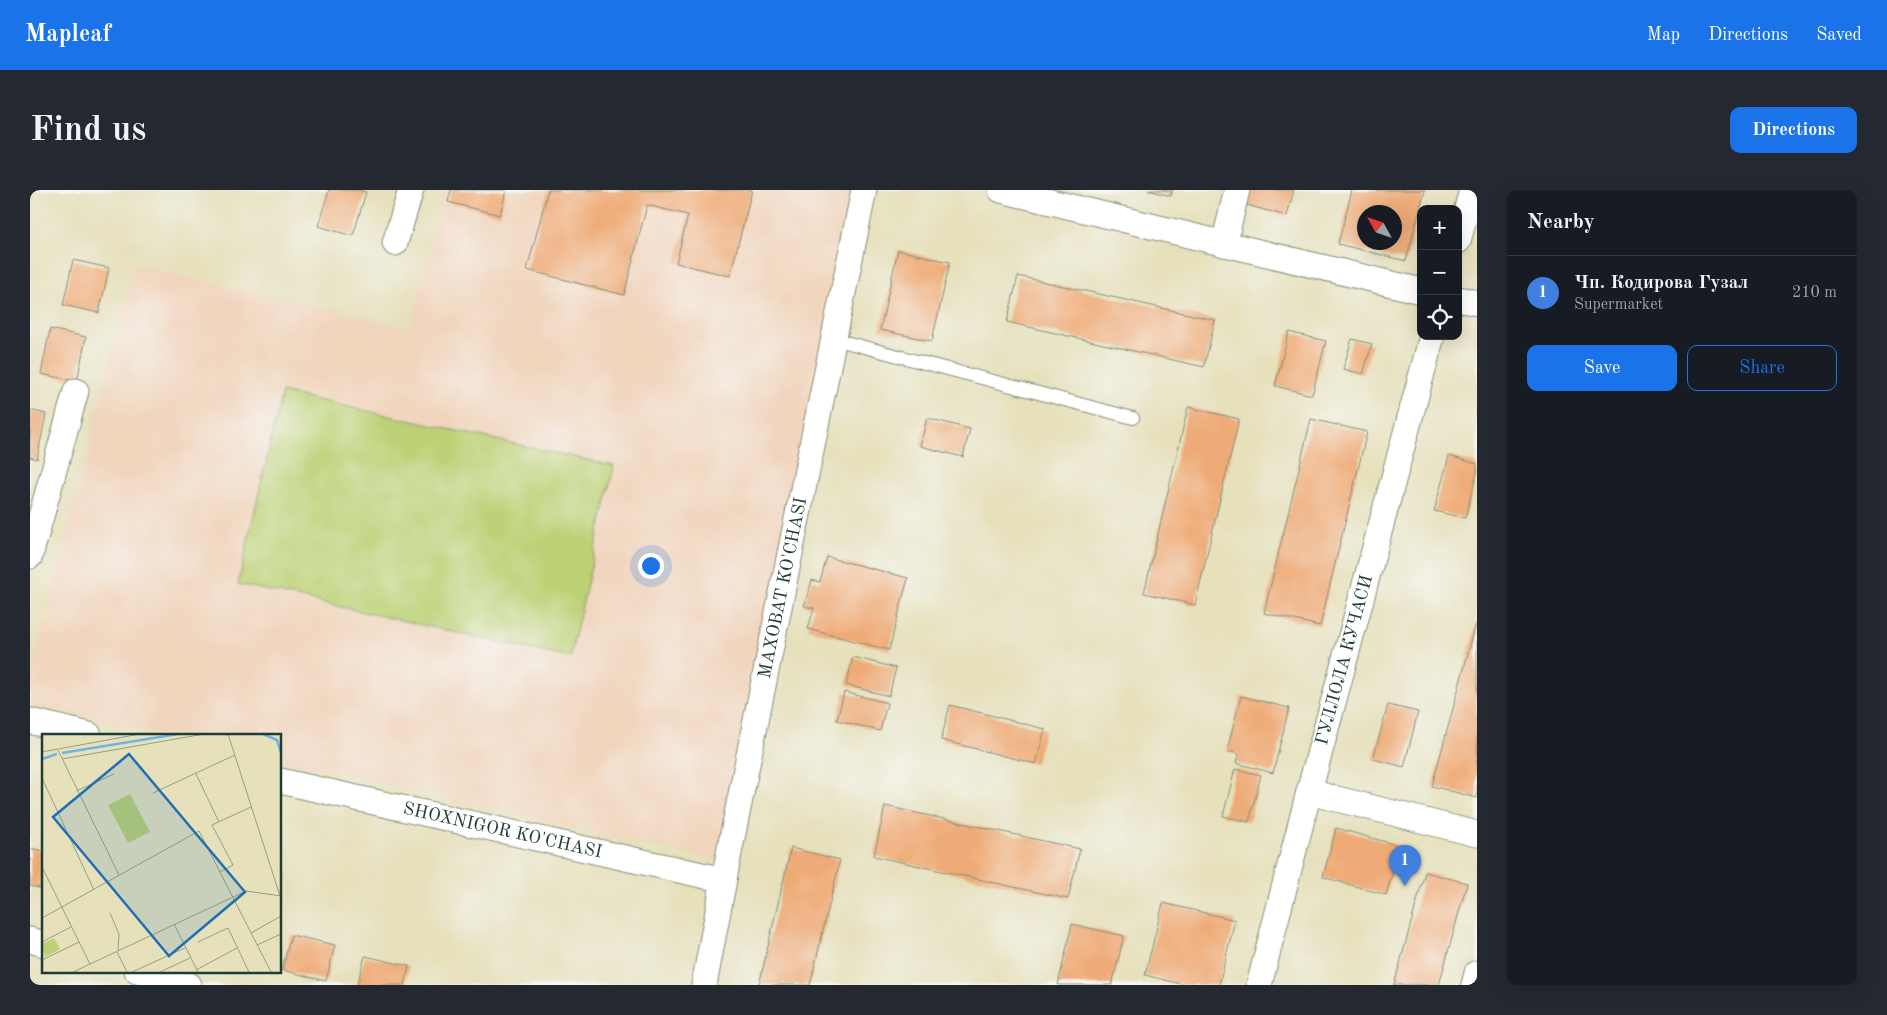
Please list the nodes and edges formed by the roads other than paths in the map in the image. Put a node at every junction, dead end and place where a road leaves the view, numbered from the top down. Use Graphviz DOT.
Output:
graph roads {
  1 [pos="410,190"];
  2 [pos="864,190"];
  3 [pos="1001,190"];
  4 [pos="1237,190"];
  5 [pos="1472,190"];
  6 [pos="1462,226"];
  7 [pos="395,243"];
  8 [pos="1224,244"];
  9 [pos="1417,290"];
  10 [pos="1462,300"];
  11 [pos="1477,303"];
  12 [pos="834,339"];
  13 [pos="1431,340"];
  14 [pos="76,391"];
  15 [pos="1133,418"];
  16 [pos="30,556"];
  17 [pos="30,721"];
  18 [pos="85,734"];
  19 [pos="281,781"];
  20 [pos="1308,792"];
  21 [pos="1477,834"];
  22 [pos="724,880"];
  23 [pos="141,972"];
  24 [pos="1477,973"];
  25 [pos="188,985"];
  26 [pos="704,985"];
  27 [pos="1259,985"];
  28 [pos="1474,985"];
  1 -- 7 [label="street"];
  2 -- 12 [label="street, MAXOBAT KO'CHASI"];
  3 -- 8 [label="street"];
  4 -- 8 [label="street"];
  5 -- 6 [label="street"];
  8 -- 9 [label="street"];
  10 -- 11 [label="street"];
  12 -- 15 [label="lane"];
  12 -- 22 [label="street, MAXOBAT KO'CHASI"];
  13 -- 20 [label="street, ГУЛЛОЛА КУЧАСИ"];
  14 -- 16 [label="street"];
  17 -- 18 [label="street"];
  19 -- 22 [label="street, SHOXNIGOR KO'CHASI"];
  20 -- 21 [label="street"];
  20 -- 27 [label="street, ГУЛЛОЛА КУЧАСИ"];
  22 -- 26 [label="street, MAXOBAT KO'CHASI"];
  23 -- 25 [label="street"];
  24 -- 28 [label="street"];
}
